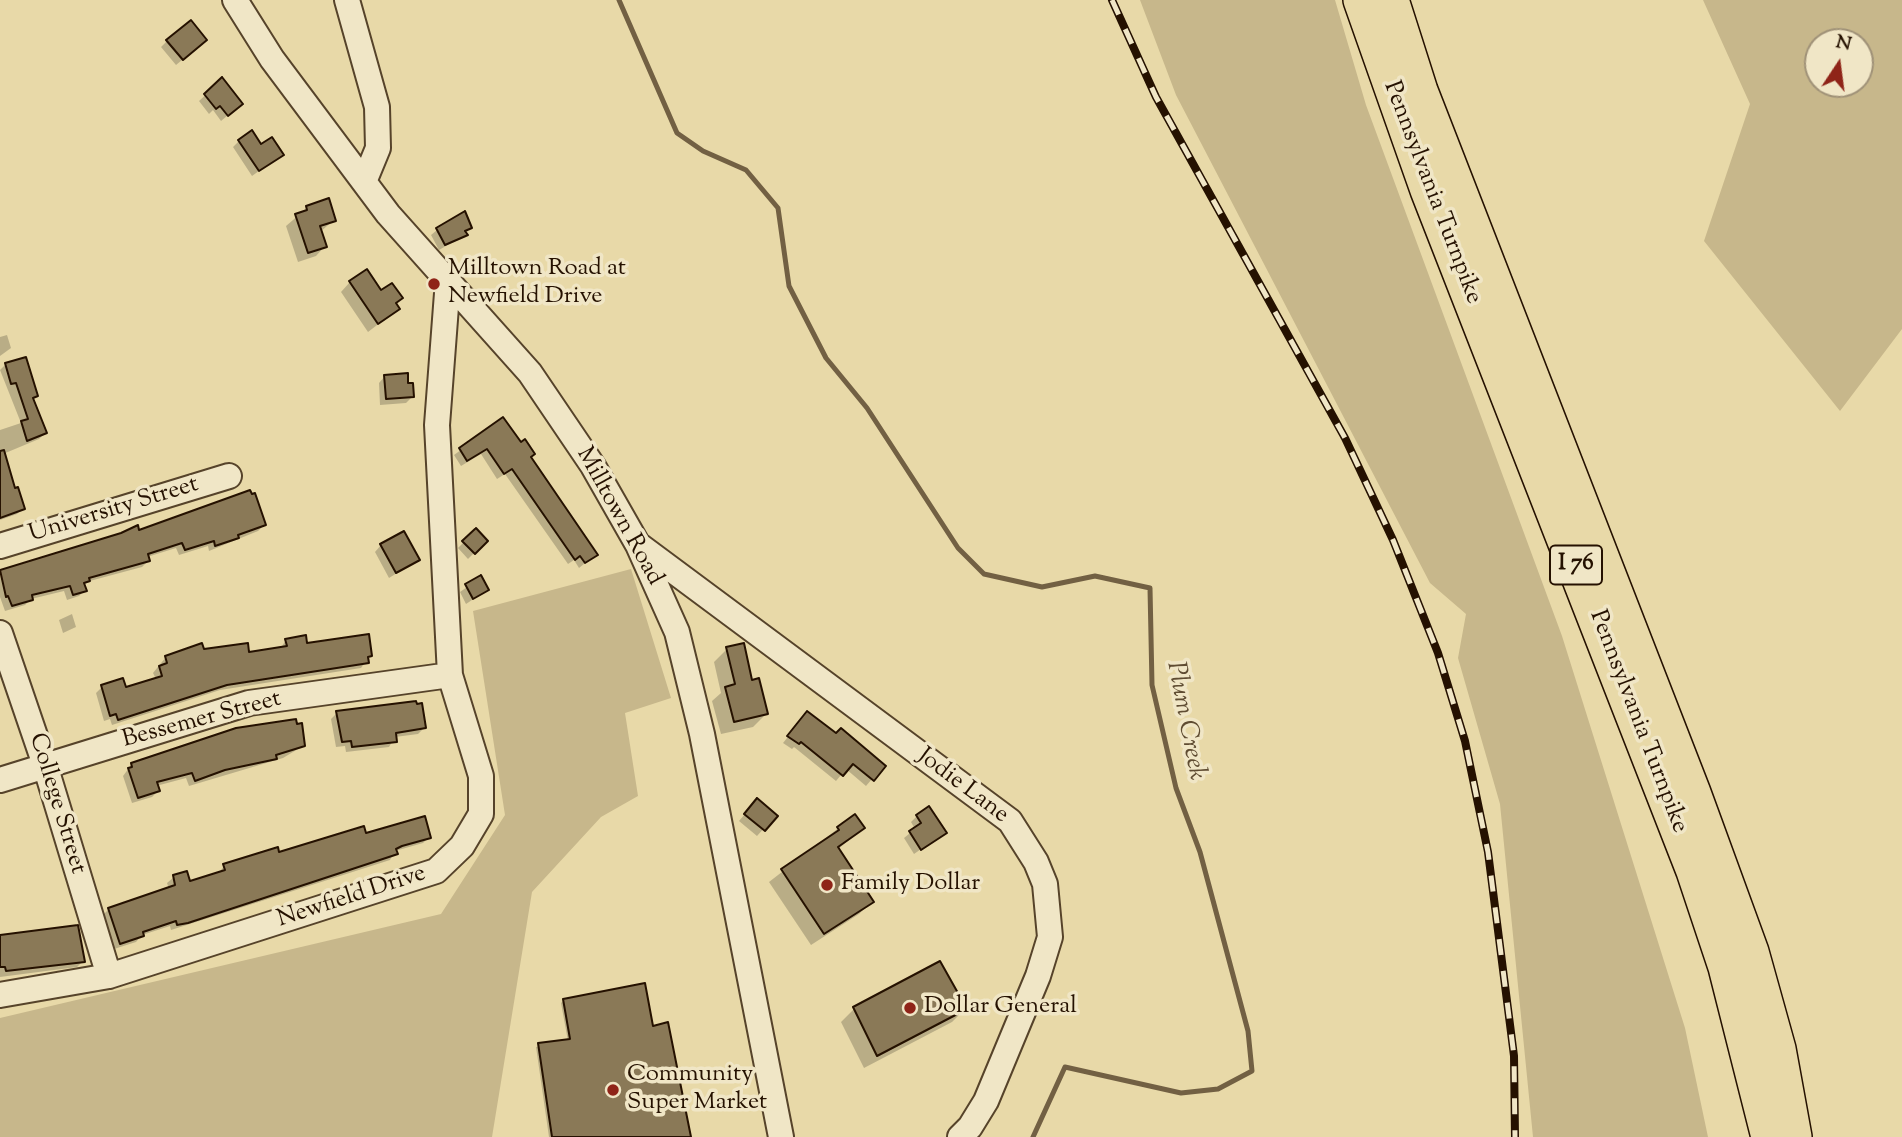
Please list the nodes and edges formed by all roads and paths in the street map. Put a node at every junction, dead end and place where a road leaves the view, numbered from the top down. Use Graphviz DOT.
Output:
graph roads {
  1 [pos="234,0"];
  2 [pos="347,0"];
  3 [pos="1362,0"];
  4 [pos="1391,0"];
  5 [pos="364,182"];
  6 [pos="448,280"];
  7 [pos="229,476"];
  8 [pos="638,545"];
  9 [pos="0,546"];
  10 [pos="0,633"];
  11 [pos="450,675"];
  12 [pos="45,765"];
  13 [pos="0,780"];
  14 [pos="109,976"];
  15 [pos="0,995"];
  16 [pos="781,1137"];
  17 [pos="960,1137"];
  18 [pos="1769,1137"];
  19 [pos="1794,1137"];
  1 -- 5 [label="street, Milltown Road"];
  2 -- 5 [label="street"];
  3 -- 18 [label="highway, Pennsylvania Turnpike / I 76"];
  4 -- 19 [label="highway, Pennsylvania Turnpike / I 76"];
  5 -- 6 [label="street, Milltown Road"];
  6 -- 8 [label="street, Milltown Road"];
  6 -- 11 [label="street, Newfield Drive"];
  7 -- 9 [label="street, University Street"];
  8 -- 16 [label="street, Milltown Road"];
  8 -- 17 [label="street, Jodie Lane"];
  10 -- 12 [label="street, College Street"];
  11 -- 12 [label="street, Bessemer Street"];
  11 -- 14 [label="street, Newfield Drive"];
  12 -- 13 [label="street, Bessemer Street"];
  12 -- 14 [label="street, College Street"];
  14 -- 15 [label="street, Newfield Drive"];
}
